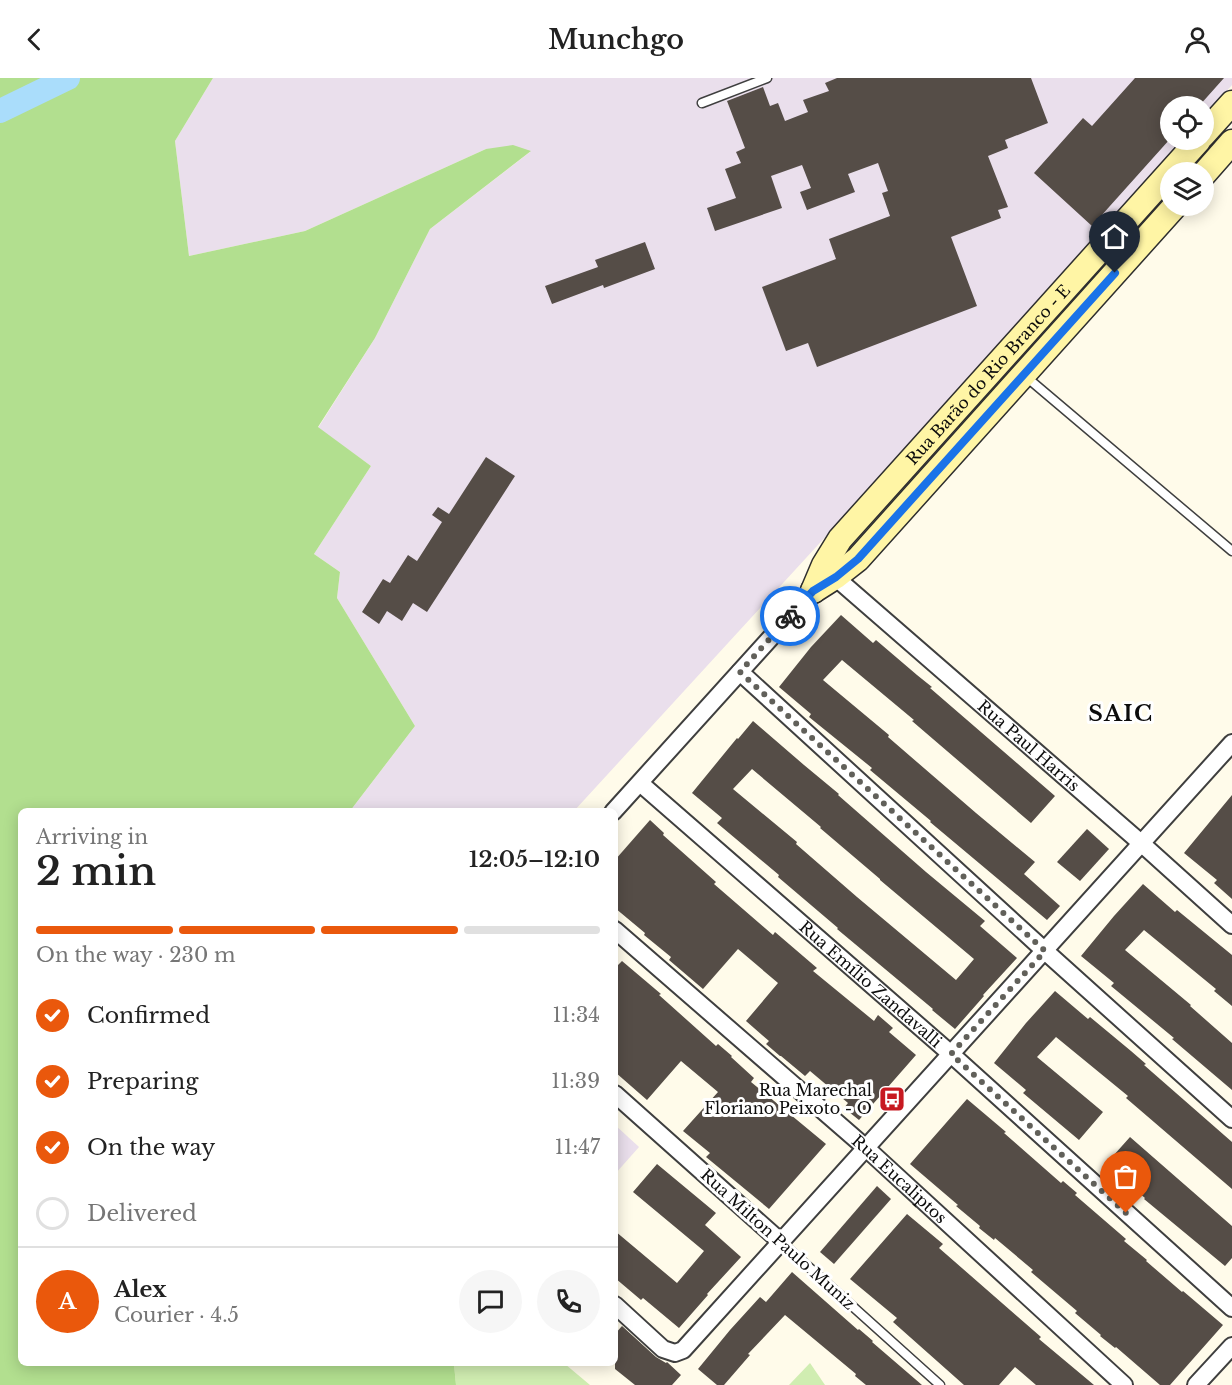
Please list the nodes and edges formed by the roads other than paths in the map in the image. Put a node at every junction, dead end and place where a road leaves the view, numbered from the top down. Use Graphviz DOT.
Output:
graph roads {
  1 [pos="767,78"];
  2 [pos="702,103"];
  3 [pos="1232,103"];
  4 [pos="1214,123"];
  5 [pos="1214,143"];
  6 [pos="1191,150"];
  7 [pos="1228,154"];
  8 [pos="1214,166"];
  9 [pos="1166,216"];
  10 [pos="1024,375"];
  11 [pos="990,391"];
  12 [pos="1232,550"];
  13 [pos="830,571"];
  14 [pos="813,591"];
  15 [pos="740,672"];
  16 [pos="1232,742"];
  17 [pos="640,783"];
  18 [pos="617,808"];
  19 [pos="1141,843"];
  20 [pos="1232,925"];
  21 [pos="618,933"];
  22 [pos="1045,951"];
  23 [pos="951,1054"];
  24 [pos="618,1097"];
  25 [pos="1232,1119"];
  26 [pos="866,1148"];
  27 [pos="781,1242"];
  28 [pos="618,1308"];
  29 [pos="1232,1308"];
  30 [pos="1232,1346"];
  31 [pos="940,1385"];
  32 [pos="1124,1385"];
  33 [pos="1196,1385"];
  1 -- 2 [label="lane"];
  3 -- 4 [label="street"];
  5 -- 7 [label="street"];
  6 -- 11 [label="street, Rua Barão do Rio Branco - E"];
  7 -- 8 [label="street"];
  9 -- 10 [label="street, Rua Barão do Rio Branco - E"];
  10 -- 11 [label="street, Rua Barão do Rio Branco - E"];
  10 -- 12 [label="lane"];
  11 -- 13 [label="street, Rua Barão do Rio Branco - E"];
  13 -- 14 [label="street, Rua Barão do Rio Branco - E"];
  13 -- 19 [label="street, Rua Paul Harris"];
  14 -- 15 [label="street, Rua Barão do Rio Branco - E"];
  15 -- 17 [label="street, Rua Barão do Rio Branco - E"];
  15 -- 22 [label="street"];
  16 -- 19 [label="street"];
  17 -- 18 [label="street, Rua Barão do Rio Branco - E"];
  17 -- 23 [label="street, Rua Emílio Zandavalli"];
  19 -- 20 [label="street, Rua Paul Harris"];
  19 -- 22 [label="street"];
  21 -- 26 [label="street, Rua Eucaliptos"];
  22 -- 23 [label="street"];
  22 -- 25 [label="street"];
  23 -- 26 [label="street"];
  23 -- 29 [label="street, Rua Emílio Zandavalli"];
  24 -- 27 [label="street, Rua Milton Paulo Muniz"];
  26 -- 27 [label="street"];
  26 -- 32 [label="street, Rua Eucaliptos"];
  27 -- 28 [label="street"];
  27 -- 31 [label="lane, Rua Milton Paulo Muniz"];
  30 -- 33 [label="street"];
}
